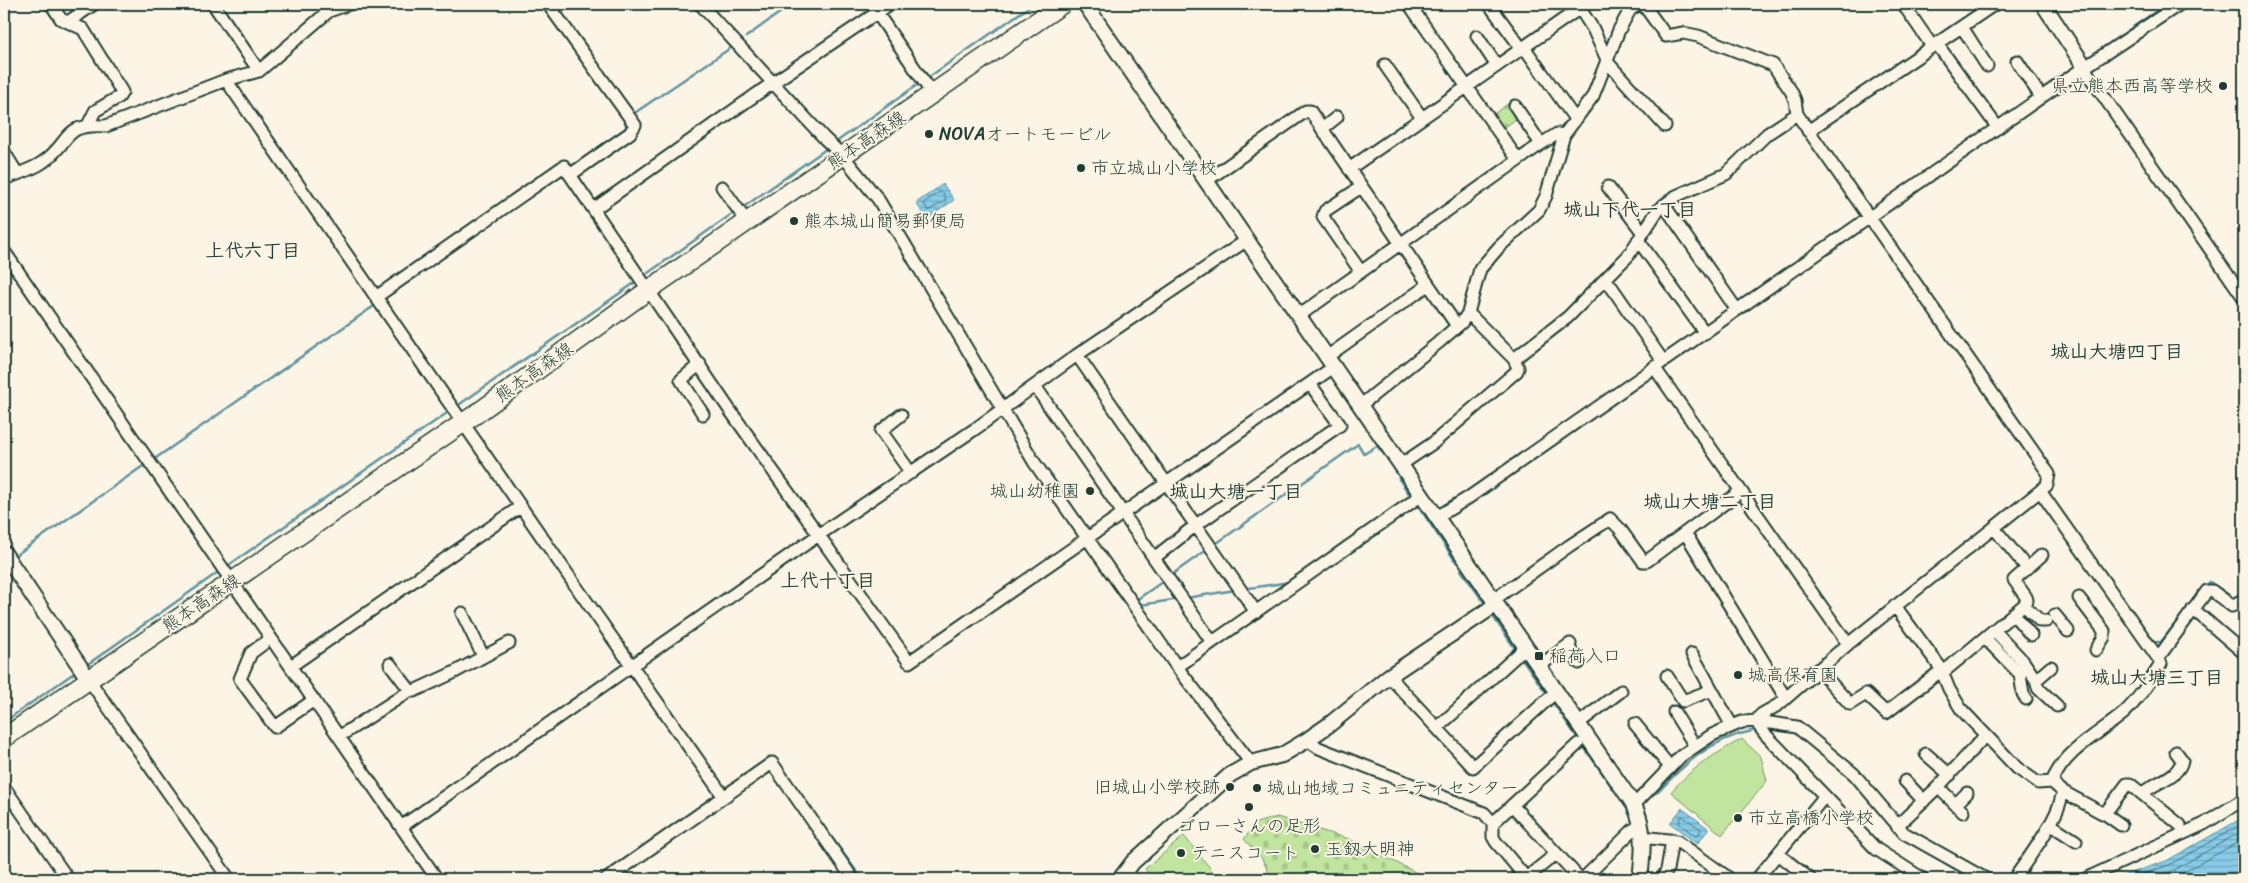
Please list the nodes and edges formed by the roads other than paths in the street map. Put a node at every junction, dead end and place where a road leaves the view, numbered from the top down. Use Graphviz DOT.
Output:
graph roads {
  1 [pos="51,4"];
  2 [pos="94,4"];
  3 [pos="213,4"];
  4 [pos="348,4"];
  5 [pos="548,4"];
  6 [pos="700,4"];
  7 [pos="890,4"];
  8 [pos="1062,4"];
  9 [pos="1085,4"];
  10 [pos="1410,4"];
  11 [pos="1489,4"];
  12 [pos="1639,4"];
  13 [pos="1643,4"];
  14 [pos="1903,4"];
  15 [pos="1995,4"];
  16 [pos="2043,4"];
  17 [pos="2180,4"];
  18 [pos="1578,6"];
  19 [pos="877,13"];
  20 [pos="68,22"];
  21 [pos="1962,26"];
  22 [pos="1477,36"];
  23 [pos="1934,45"];
  24 [pos="1523,48"];
  25 [pos="1607,59"];
  26 [pos="2016,61"];
  27 [pos="1385,65"];
  28 [pos="1498,66"];
  29 [pos="1987,66"];
  30 [pos="2085,67"];
  31 [pos="259,71"];
  32 [pos="226,80"];
  33 [pos="774,82"];
  34 [pos="1466,87"];
  35 [pos="933,94"];
  36 [pos="2041,98"];
  37 [pos="1515,106"];
  38 [pos="1797,114"];
  39 [pos="1337,117"];
  40 [pos="1422,118"];
  41 [pos="1575,119"];
  42 [pos="88,125"];
  43 [pos="1665,126"];
  44 [pos="1998,128"];
  45 [pos="1322,129"];
  46 [pos="1808,131"];
  47 [pos="1564,135"];
  48 [pos="1541,144"];
  49 [pos="4,152"];
  50 [pos="843,156"];
  51 [pos="1518,160"];
  52 [pos="1349,169"];
  53 [pos="17,173"];
  54 [pos="570,175"];
  55 [pos="4,179"];
  56 [pos="1206,182"];
  57 [pos="722,187"];
  58 [pos="1362,187"];
  59 [pos="1608,187"];
  60 [pos="1664,205"];
  61 [pos="594,209"];
  62 [pos="1870,217"];
  63 [pos="747,222"];
  64 [pos="1640,236"];
  65 [pos="1247,240"];
  66 [pos="1400,244"];
  67 [pos="4,251"];
  68 [pos="1361,272"];
  69 [pos="1606,279"];
  70 [pos="1428,285"];
  71 [pos="650,289"];
  72 [pos="376,296"];
  73 [pos="2244,298"];
  74 [pos="1737,310"];
  75 [pos="1468,313"];
  76 [pos="1300,315"];
  77 [pos="1457,326"];
  78 [pos="1705,333"];
  79 [pos="1077,355"];
  80 [pos="1514,359"];
  81 [pos="1332,362"];
  82 [pos="700,364"];
  83 [pos="1659,364"];
  84 [pos="1310,384"];
  85 [pos="1035,386"];
  86 [pos="1361,405"];
  87 [pos="1003,409"];
  88 [pos="703,414"];
  89 [pos="901,416"];
  90 [pos="463,422"];
  91 [pos="1402,464"];
  92 [pos="911,473"];
  93 [pos="1167,484"];
  94 [pos="1741,491"];
  95 [pos="2040,491"];
  96 [pos="1422,495"];
  97 [pos="520,506"];
  98 [pos="1124,514"];
  99 [pos="1437,517"];
  100 [pos="1196,525"];
  101 [pos="1994,528"];
  102 [pos="820,534"];
  103 [pos="1686,534"];
  104 [pos="1088,539"];
  105 [pos="4,554"];
  106 [pos="2042,555"];
  107 [pos="1154,558"];
  108 [pos="2026,568"];
  109 [pos="232,582"];
  110 [pos="2079,598"];
  111 [pos="2244,599"];
  112 [pos="1495,601"];
  113 [pos="2024,605"];
  114 [pos="1895,606"];
  115 [pos="2193,609"];
  116 [pos="1256,612"];
  117 [pos="462,613"];
  118 [pos="2013,614"];
  119 [pos="2068,631"];
  120 [pos="1989,634"];
  121 [pos="2031,635"];
  122 [pos="272,638"];
  123 [pos="1212,642"];
  124 [pos="509,643"];
  125 [pos="1848,644"];
  126 [pos="2096,650"];
  127 [pos="1521,651"];
  128 [pos="2244,653"];
  129 [pos="1692,654"];
  130 [pos="483,656"];
  131 [pos="2158,658"];
  132 [pos="1579,663"];
  133 [pos="390,664"];
  134 [pos="633,665"];
  135 [pos="291,666"];
  136 [pos="1177,666"];
  137 [pos="1539,666"];
  138 [pos="2050,667"];
  139 [pos="1818,669"];
  140 [pos="1943,671"];
  141 [pos="1390,676"];
  142 [pos="1667,676"];
  143 [pos="89,680"];
  144 [pos="2036,680"];
  145 [pos="411,690"];
  146 [pos="1712,690"];
  147 [pos="1557,691"];
  148 [pos="1621,691"];
  149 [pos="1785,697"];
  150 [pos="2026,699"];
  151 [pos="314,700"];
  152 [pos="2057,706"];
  153 [pos="1674,712"];
  154 [pos="1758,722"];
  155 [pos="1579,723"];
  156 [pos="1635,724"];
  157 [pos="1732,726"];
  158 [pos="1437,728"];
  159 [pos="340,736"];
  160 [pos="1985,736"];
  161 [pos="4,738"];
  162 [pos="1307,740"];
  163 [pos="1583,740"];
  164 [pos="1696,746"];
  165 [pos="2176,752"];
  166 [pos="1926,754"];
  167 [pos="1251,763"];
  168 [pos="1670,767"];
  169 [pos="1950,775"];
  170 [pos="1905,781"];
  171 [pos="2052,782"];
  172 [pos="4,787"];
  173 [pos="1938,787"];
  174 [pos="2062,791"];
  175 [pos="1968,793"];
  176 [pos="2142,794"];
  177 [pos="724,797"];
  178 [pos="1824,797"];
  179 [pos="2244,799"];
  180 [pos="1924,801"];
  181 [pos="1512,805"];
  182 [pos="1634,805"];
  183 [pos="2104,813"];
  184 [pos="1493,823"];
  185 [pos="2050,824"];
  186 [pos="2121,825"];
  187 [pos="2180,825"];
  188 [pos="1897,826"];
  189 [pos="401,827"];
  190 [pos="1641,831"];
  191 [pos="1672,840"];
  192 [pos="2076,841"];
  193 [pos="1556,854"];
  194 [pos="1778,854"];
  195 [pos="1527,878"];
  196 [pos="1918,878"];
  197 [pos="68,879"];
  198 [pos="229,879"];
  199 [pos="437,879"];
  200 [pos="607,879"];
  201 [pos="853,879"];
  202 [pos="1120,879"];
  203 [pos="1581,879"];
  204 [pos="1640,879"];
  205 [pos="1662,879"];
  206 [pos="1730,879"];
  207 [pos="1757,879"];
  208 [pos="1810,879"];
  209 [pos="1986,879"];
  210 [pos="2014,879"];
  211 [pos="2085,879"];
  1 -- 20 [label="street"];
  2 -- 20 [label="street"];
  3 -- 31 [label="street"];
  4 -- 31 [label="street"];
  5 -- 54 [label="street"];
  6 -- 33 [label="street"];
  7 -- 19 [label="street"];
  8 -- 35 [label="main road, 熊本高森線"];
  9 -- 56 [label="street"];
  10 -- 34 [label="street"];
  11 -- 24 [label="street"];
  12 -- 25 [label="street"];
  13 -- 38 [label="street"];
  14 -- 23 [label="street"];
  15 -- 21 [label="street"];
  16 -- 30 [label="street"];
  17 -- 30 [label="street"];
  18 -- 24 [label="street"];
  18 -- 25 [label="street"];
  19 -- 33 [label="street"];
  19 -- 35 [label="street"];
  20 -- 42 [label="street"];
  21 -- 23 [label="street"];
  21 -- 29 [label="street"];
  22 -- 28 [label="street"];
  23 -- 44 [label="street"];
  23 -- 46 [label="street"];
  24 -- 28 [label="street"];
  24 -- 41 [label="street"];
  25 -- 41 [label="street"];
  25 -- 43 [label="street"];
  26 -- 36 [label="street"];
  27 -- 40 [label="street"];
  28 -- 34 [label="street"];
  30 -- 36 [label="street"];
  30 -- 73 [label="street"];
  31 -- 32 [label="street"];
  32 -- 42 [label="street"];
  32 -- 72 [label="street"];
  33 -- 50 [label="street"];
  33 -- 61 [label="street"];
  34 -- 40 [label="street"];
  34 -- 51 [label="street"];
  35 -- 50 [label="main road, 熊本高森線"];
  36 -- 44 [label="street"];
  37 -- 48 [label="street"];
  38 -- 46 [label="street"];
  38 -- 60 [label="street"];
  39 -- 45 [label="street"];
  40 -- 52 [label="street"];
  41 -- 47 [label="street"];
  42 -- 53 [label="street"];
  44 -- 62 [label="street"];
  45 -- 52 [label="street"];
  45 -- 56 [label="street"];
  46 -- 62 [label="street"];
  47 -- 48 [label="street"];
  47 -- 75 [label="street"];
  48 -- 51 [label="street"];
  49 -- 53 [label="street"];
  50 -- 63 [label="main road, 熊本高森線"];
  50 -- 87 [label="street"];
  51 -- 66 [label="street"];
  52 -- 58 [label="street"];
  53 -- 55 [label="street"];
  54 -- 61 [label="street"];
  54 -- 72 [label="street"];
  56 -- 65 [label="street"];
  57 -- 63 [label="street"];
  58 -- 66 [label="street"];
  58 -- 68 [label="street"];
  59 -- 64 [label="street"];
  60 -- 64 [label="street"];
  60 -- 74 [label="street"];
  61 -- 71 [label="street"];
  62 -- 74 [label="street"];
  62 -- 95 [label="street"];
  63 -- 71 [label="main road, 熊本高森線"];
  64 -- 69 [label="street"];
  64 -- 78 [label="street"];
  65 -- 76 [label="street"];
  65 -- 79 [label="street"];
  66 -- 68 [label="street"];
  66 -- 70 [label="street"];
  67 -- 109 [label="street"];
  68 -- 76 [label="street"];
  69 -- 80 [label="street"];
  69 -- 83 [label="street"];
  70 -- 77 [label="street"];
  70 -- 81 [label="street"];
  71 -- 82 [label="street"];
  71 -- 90 [label="main road, 熊本高森線"];
  72 -- 90 [label="street"];
  74 -- 78 [label="street"];
  75 -- 77 [label="street"];
  75 -- 80 [label="street"];
  76 -- 81 [label="street"];
  77 -- 86 [label="street"];
  78 -- 83 [label="street"];
  79 -- 85 [label="street"];
  79 -- 93 [label="street"];
  80 -- 91 [label="street"];
  81 -- 84 [label="street"];
  81 -- 86 [label="street"];
  82 -- 88 [label="street"];
  82 -- 102 [label="street"];
  83 -- 94 [label="street"];
  83 -- 99 [label="street"];
  84 -- 93 [label="street"];
  84 -- 100 [label="street"];
  85 -- 87 [label="street"];
  85 -- 98 [label="street"];
  86 -- 91 [label="street"];
  87 -- 92 [label="street"];
  87 -- 104 [label="street"];
  89 -- 92 [label="street"];
  90 -- 97 [label="street"];
  90 -- 109 [label="main road, 熊本高森線"];
  91 -- 96 [label="street"];
  92 -- 102 [label="street"];
  93 -- 98 [label="street"];
  93 -- 100 [label="street"];
  94 -- 103 [label="street"];
  94 -- 125 [label="street"];
  95 -- 101 [label="street"];
  95 -- 131 [label="street"];
  96 -- 99 [label="street"];
  96 -- 116 [label="street"];
  97 -- 134 [label="street"];
  97 -- 135 [label="street"];
  98 -- 104 [label="street"];
  98 -- 107 [label="street"];
  99 -- 112 [label="street"];
  100 -- 107 [label="street"];
  100 -- 116 [label="street"];
  101 -- 108 [label="street"];
  101 -- 114 [label="street"];
  102 -- 104 [label="street"];
  102 -- 134 [label="street"];
  103 -- 112 [label="street"];
  103 -- 149 [label="street"];
  104 -- 136 [label="street"];
  105 -- 143 [label="street"];
  106 -- 108 [label="street"];
  107 -- 123 [label="street"];
  108 -- 113 [label="street"];
  109 -- 122 [label="street"];
  109 -- 143 [label="main road, 熊本高森線"];
  110 -- 126 [label="street"];
  111 -- 115 [label="street"];
  112 -- 127 [label="street"];
  112 -- 141 [label="street"];
  113 -- 118 [label="street"];
  113 -- 119 [label="street"];
  114 -- 125 [label="street"];
  114 -- 140 [label="street"];
  115 -- 128 [label="street"];
  115 -- 131 [label="street"];
  116 -- 123 [label="street"];
  117 -- 130 [label="street"];
  118 -- 120 [label="street"];
  118 -- 121 [label="street"];
  120 -- 140 [label="street"];
  120 -- 144 [label="street"];
  120 -- 150 [label="street"];
  122 -- 135 [label="street"];
  122 -- 151 [label="street"];
  123 -- 136 [label="street"];
  124 -- 130 [label="street"];
  125 -- 139 [label="street"];
  127 -- 137 [label="street"];
  127 -- 158 [label="street"];
  129 -- 146 [label="street"];
  130 -- 145 [label="street"];
  131 -- 171 [label="street"];
  132 -- 137 [label="street"];
  133 -- 145 [label="street"];
  134 -- 177 [label="street"];
  134 -- 189 [label="street"];
  135 -- 151 [label="street"];
  136 -- 167 [label="street"];
  137 -- 147 [label="street"];
  138 -- 144 [label="street"];
  139 -- 140 [label="street"];
  139 -- 149 [label="street"];
  140 -- 160 [label="street"];
  141 -- 158 [label="street"];
  141 -- 162 [label="street"];
  142 -- 146 [label="street"];
  143 -- 161 [label="main road, 熊本高森線"];
  143 -- 198 [label="street"];
  144 -- 152 [label="street"];
  145 -- 159 [label="street"];
  146 -- 157 [label="street"];
  147 -- 155 [label="street"];
  147 -- 158 [label="street"];
  148 -- 155 [label="street"];
  149 -- 154 [label="street"];
  151 -- 159 [label="street"];
  153 -- 164 [label="street"];
  154 -- 157 [label="street"];
  154 -- 178 [label="street"];
  154 -- 188 [label="street"];
  155 -- 163 [label="street"];
  156 -- 168 [label="street"];
  157 -- 164 [label="street"];
  159 -- 189 [label="street"];
  160 -- 169 [label="street"];
  160 -- 171 [label="street"];
  162 -- 167 [label="street"];
  162 -- 184 [label="street"];
  163 -- 181 [label="street"];
  163 -- 182 [label="street"];
  164 -- 168 [label="street"];
  165 -- 176 [label="street"];
  166 -- 169 [label="street"];
  167 -- 202 [label="street"];
  168 -- 182 [label="street"];
  169 -- 173 [label="street"];
  170 -- 180 [label="street"];
  171 -- 174 [label="street"];
  172 -- 197 [label="street"];
  173 -- 175 [label="street"];
  173 -- 180 [label="street"];
  174 -- 183 [label="street"];
  174 -- 185 [label="street"];
  176 -- 183 [label="street"];
  176 -- 187 [label="street"];
  177 -- 200 [label="street"];
  177 -- 201 [label="street"];
  178 -- 194 [label="street"];
  178 -- 196 [label="street"];
  179 -- 211 [label="street"];
  180 -- 188 [label="street"];
  181 -- 184 [label="street"];
  181 -- 193 [label="street"];
  182 -- 190 [label="street"];
  183 -- 186 [label="street"];
  184 -- 195 [label="street"];
  185 -- 192 [label="street"];
  185 -- 210 [label="street"];
  188 -- 209 [label="street"];
  189 -- 199 [label="street"];
  190 -- 191 [label="street"];
  190 -- 203 [label="street"];
  190 -- 204 [label="street"];
  191 -- 205 [label="street"];
  191 -- 206 [label="street"];
  193 -- 195 [label="street"];
  193 -- 203 [label="street"];
  194 -- 207 [label="street"];
  194 -- 208 [label="street"];
}
